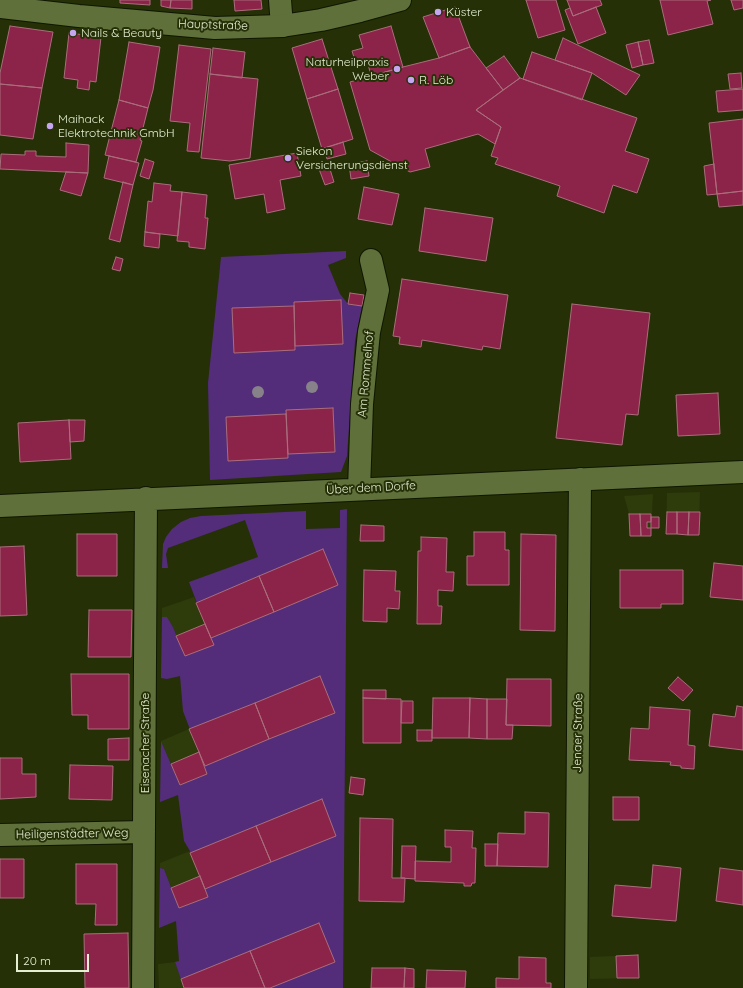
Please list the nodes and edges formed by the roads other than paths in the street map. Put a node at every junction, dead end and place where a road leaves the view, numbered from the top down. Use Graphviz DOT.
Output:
graph roads {
  1 [pos="280,0"];
  2 [pos="400,0"];
  3 [pos="0,7"];
  4 [pos="282,26"];
  5 [pos="371,260"];
  6 [pos="743,472"];
  7 [pos="580,479"];
  8 [pos="359,489"];
  9 [pos="146,498"];
  10 [pos="0,506"];
  11 [pos="144,832"];
  12 [pos="0,835"];
  13 [pos="143,988"];
  14 [pos="576,988"];
  1 -- 4 [label="street"];
  2 -- 4 [label="street, Hauptstraße"];
  3 -- 4 [label="street, Hauptstraße"];
  5 -- 8 [label="street, Am Rommelhof"];
  6 -- 7 [label="street, Über dem Dorfe"];
  7 -- 8 [label="street, Über dem Dorfe"];
  7 -- 14 [label="street, Jenaer Straße"];
  8 -- 9 [label="street, Über dem Dorfe"];
  9 -- 10 [label="street, Über dem Dorfe"];
  9 -- 11 [label="street, Eisenacher Straße"];
  11 -- 12 [label="street, Heiligenstädter Weg"];
  11 -- 13 [label="street, Eisenacher Straße"];
}
